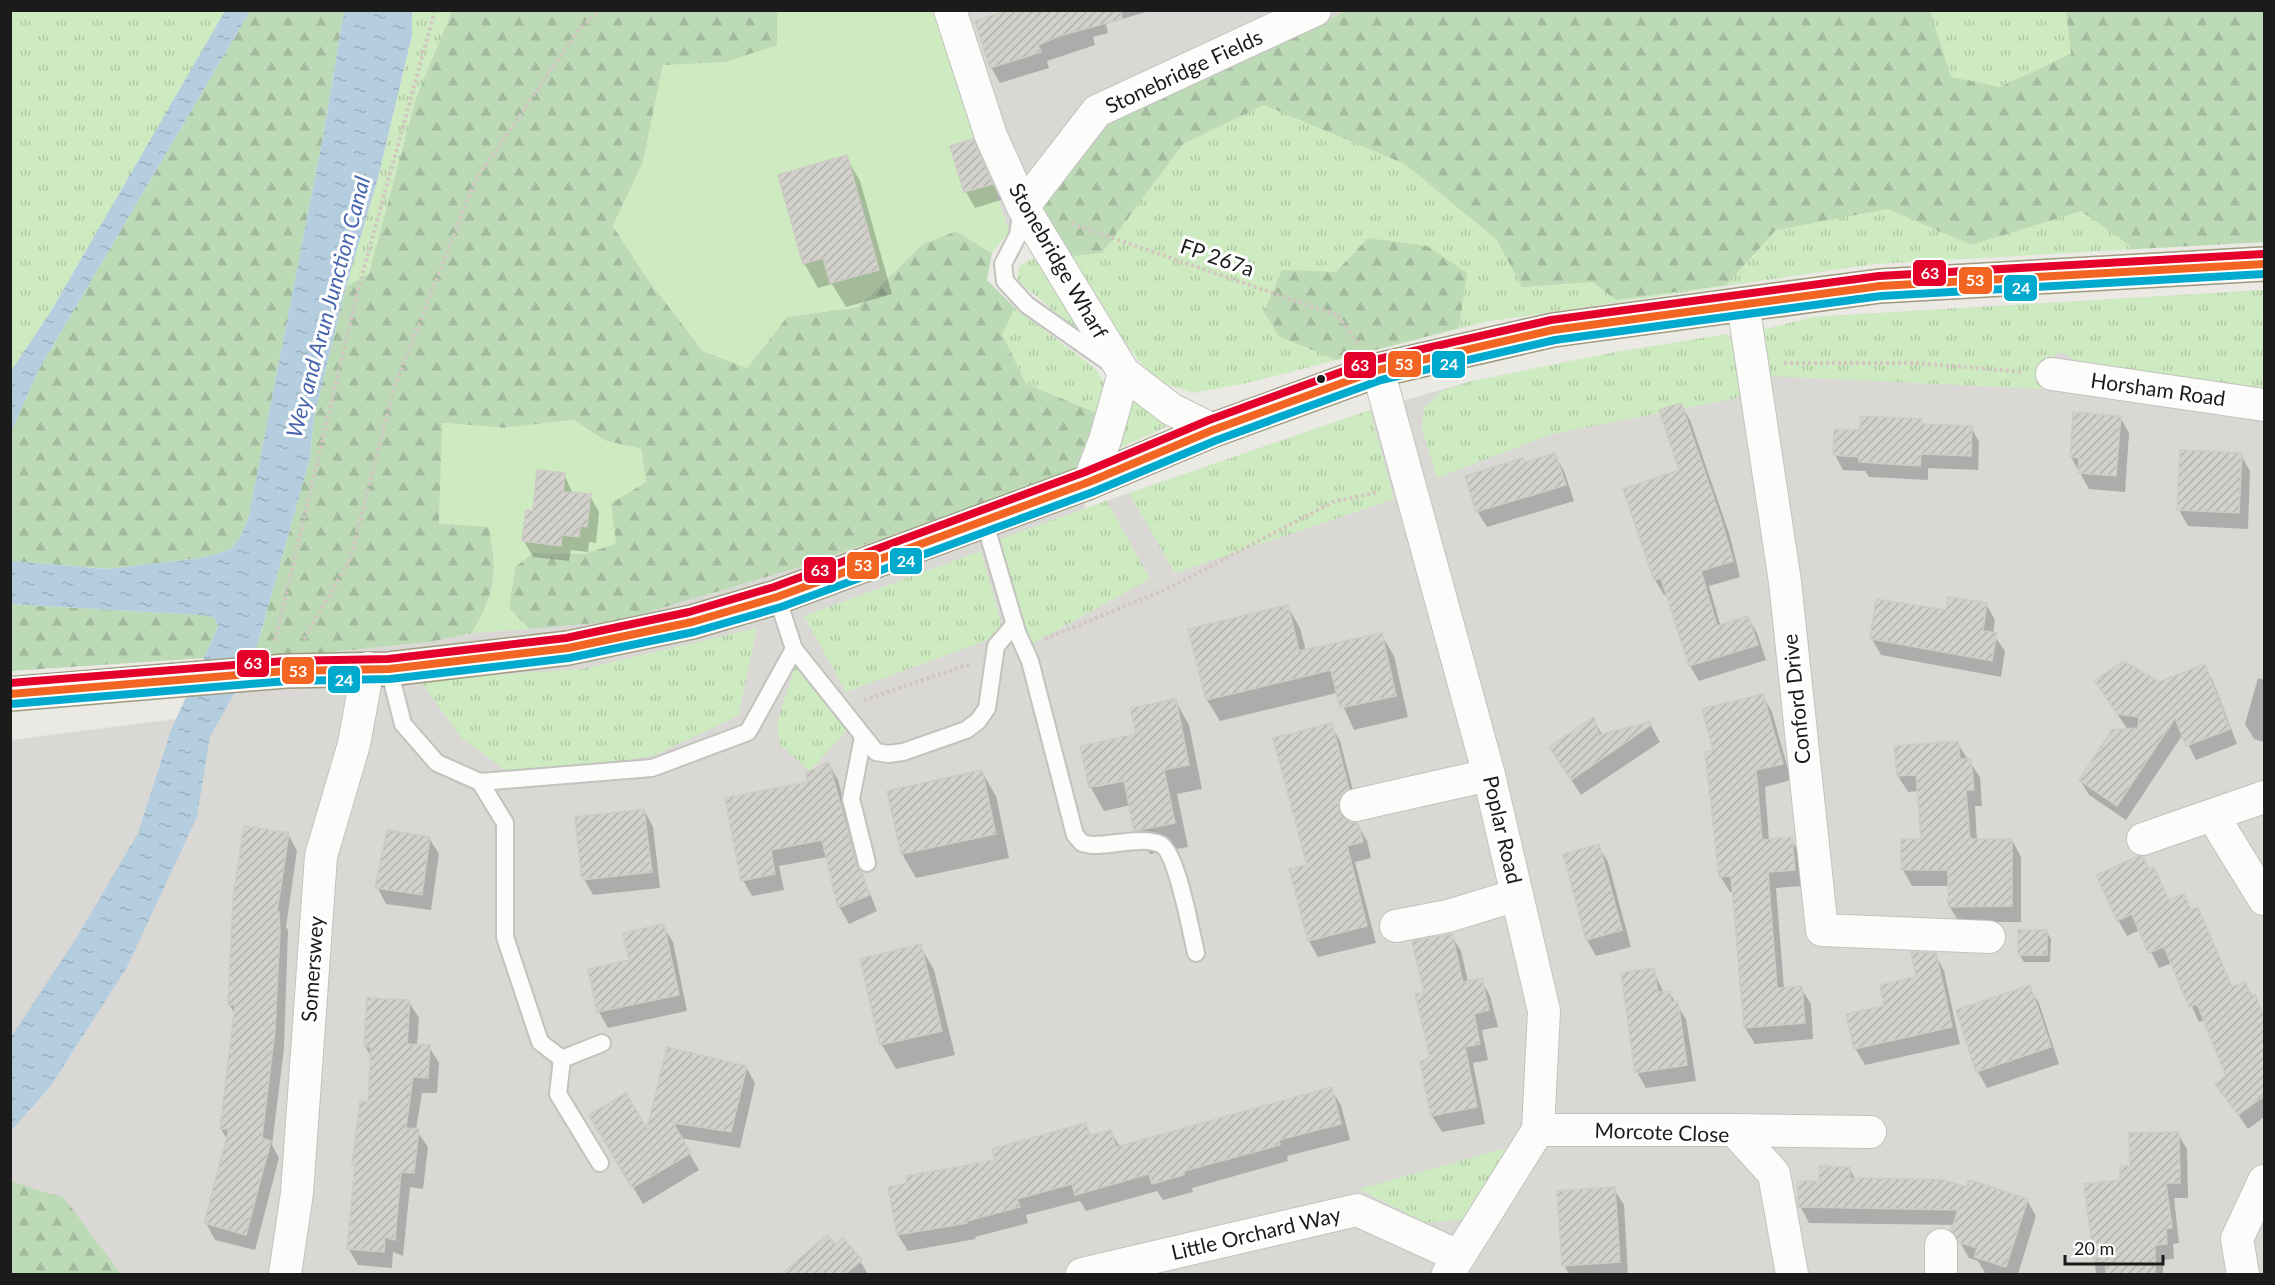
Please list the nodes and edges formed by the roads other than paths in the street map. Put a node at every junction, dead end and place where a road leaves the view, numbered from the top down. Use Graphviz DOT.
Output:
graph roads {
  1 [pos="950,10"];
  2 [pos="1315,10"];
  3 [pos="1023,207"];
  4 [pos="2265,264"];
  5 [pos="1743,304"];
  6 [pos="1378,370"];
  7 [pos="1124,373"];
  8 [pos="2052,374"];
  9 [pos="2265,405"];
  10 [pos="1213,430"];
  11 [pos="1089,482"];
  12 [pos="984,520"];
  13 [pos="777,597"];
  14 [pos="1015,624"];
  15 [pos="794,649"];
  16 [pos="378,668"];
  17 [pos="10,694"];
  18 [pos="863,737"];
  19 [pos="1489,775"];
  20 [pos="480,782"];
  21 [pos="2265,796"];
  22 [pos="1356,806"];
  23 [pos="2214,816"];
  24 [pos="2143,839"];
  25 [pos="867,863"];
  26 [pos="1517,895"];
  27 [pos="2265,899"];
  28 [pos="1396,926"];
  29 [pos="1989,937"];
  30 [pos="1196,953"];
  31 [pos="602,1043"];
  32 [pos="562,1059"];
  33 [pos="1538,1130"];
  34 [pos="1734,1130"];
  35 [pos="1870,1132"];
  36 [pos="600,1163"];
  37 [pos="2265,1181"];
  38 [pos="1453,1265"];
  39 [pos="285,1275"];
  40 [pos="1082,1275"];
  41 [pos="1792,1275"];
  42 [pos="2243,1275"];
  1 -- 3 [label="street, Stonebridge Wharf"];
  2 -- 3 [label="street, Stonebridge Fields"];
  3 -- 7 [label="street, Stonebridge Wharf"];
  3 -- 7 [label="lane"];
  4 -- 5 [label="main road"];
  5 -- 6 [label="main road"];
  5 -- 29 [label="street, Conford Drive"];
  6 -- 10 [label="main road"];
  6 -- 19 [label="street, Poplar Road"];
  7 -- 10 [label="street, Stonebridge Wharf"];
  7 -- 11 [label="street"];
  8 -- 9 [label="street, Horsham Road"];
  10 -- 11 [label="main road"];
  11 -- 12 [label="main road"];
  12 -- 13 [label="main road"];
  12 -- 14 [label="lane"];
  13 -- 15 [label="lane"];
  13 -- 16 [label="main road"];
  14 -- 18 [label="lane"];
  14 -- 30 [label="lane"];
  15 -- 18 [label="lane"];
  15 -- 20 [label="lane"];
  16 -- 17 [label="main road"];
  16 -- 20 [label="lane"];
  16 -- 39 [label="street, Somerswey"];
  18 -- 25 [label="lane"];
  19 -- 22 [label="street"];
  19 -- 26 [label="street, Poplar Road"];
  20 -- 32 [label="lane"];
  21 -- 23 [label="street"];
  23 -- 24 [label="street"];
  23 -- 27 [label="street"];
  26 -- 28 [label="street"];
  26 -- 33 [label="street, Poplar Road"];
  31 -- 32 [label="lane"];
  32 -- 36 [label="lane"];
  33 -- 34 [label="street, Morcote Close"];
  33 -- 38 [label="street, Poplar Road"];
  34 -- 35 [label="street"];
  34 -- 41 [label="street, Morcote Close"];
  37 -- 42 [label="street"];
  38 -- 40 [label="street, Little Orchard Way"];
}
